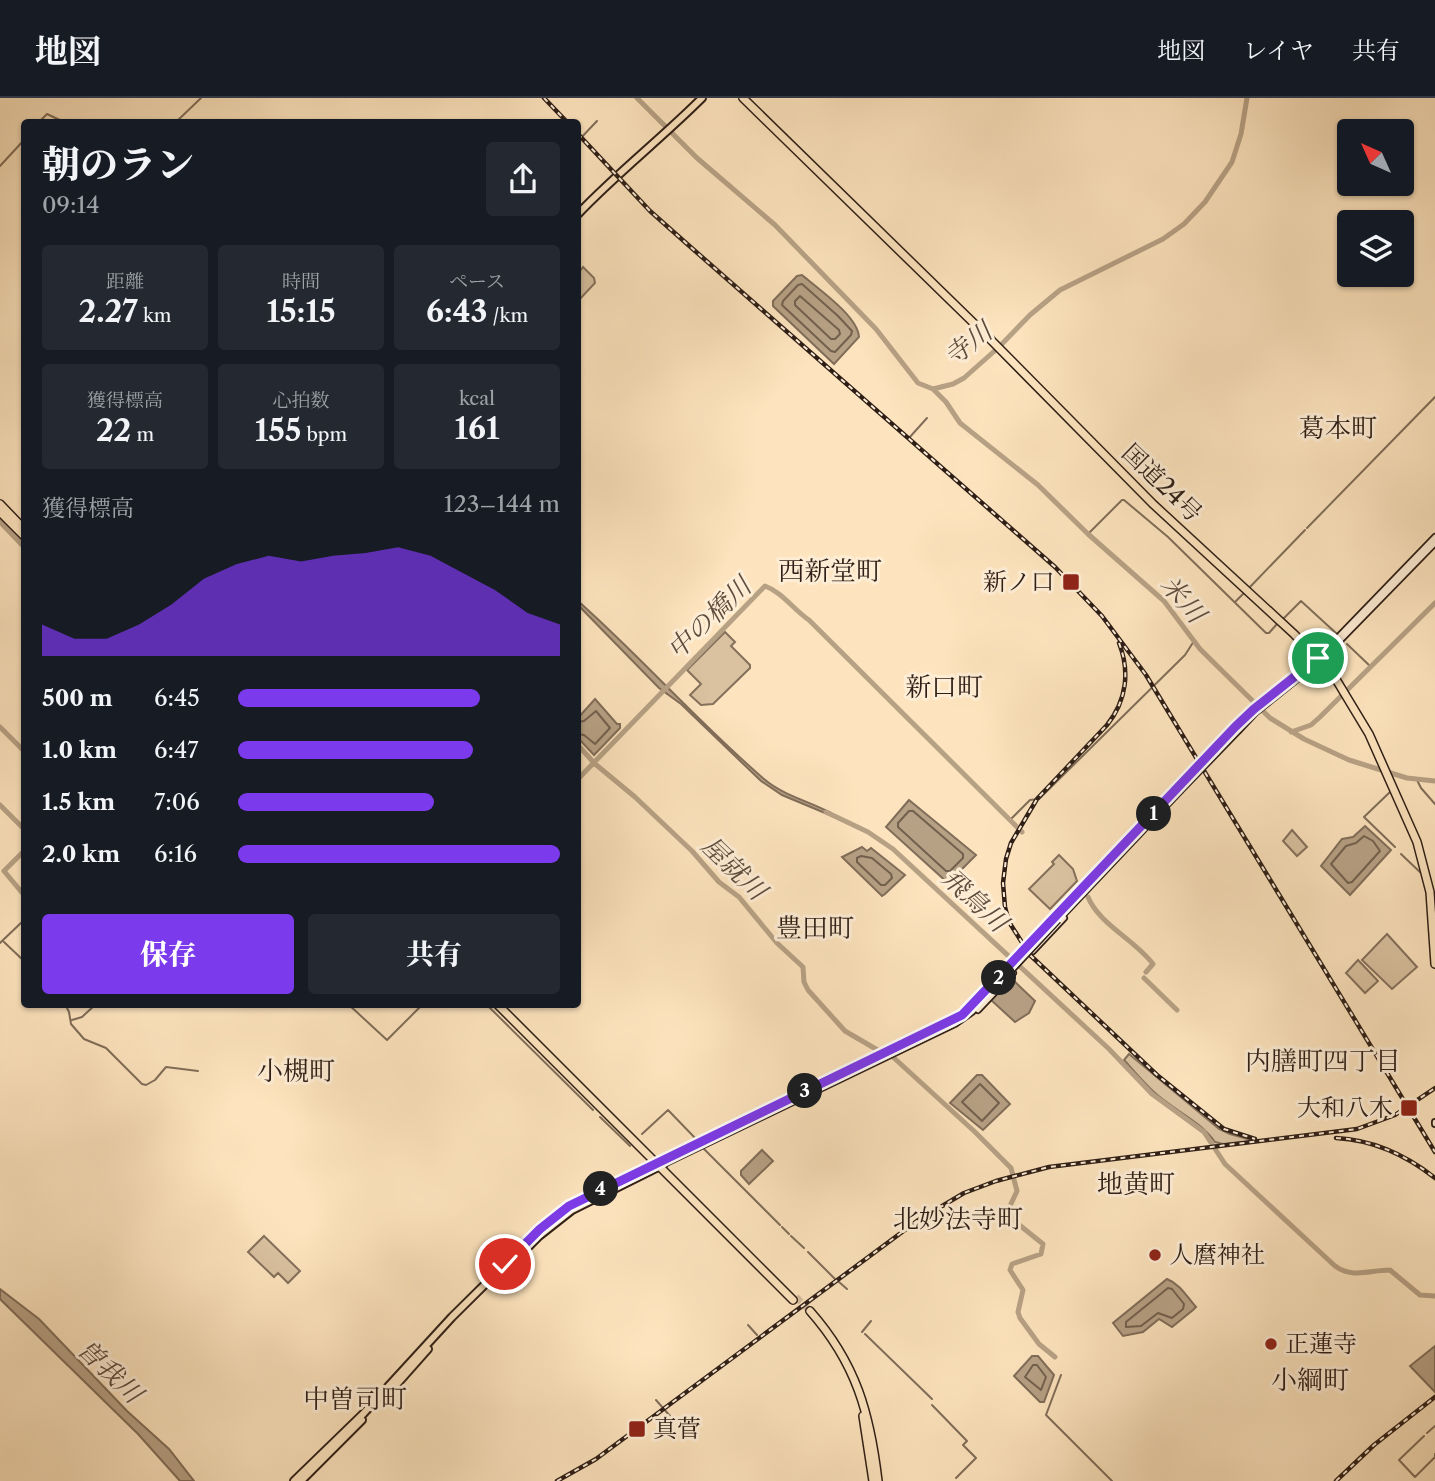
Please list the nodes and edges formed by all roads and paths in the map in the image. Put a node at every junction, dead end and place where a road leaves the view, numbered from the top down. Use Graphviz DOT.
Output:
graph roads {
  1 [pos="702,98"];
  2 [pos="743,98"];
  3 [pos="581,211"];
  4 [pos="0,503"];
  5 [pos="0,511"];
  6 [pos="21,525"];
  7 [pos="21,532"];
  8 [pos="1435,537"];
  9 [pos="1435,542"];
  10 [pos="1319,659"];
  11 [pos="1094,881"];
  12 [pos="1029,943"];
  13 [pos="1033,951"];
  14 [pos="1435,964"];
  15 [pos="1006,966"];
  16 [pos="1013,973"];
  17 [pos="992,988"];
  18 [pos="501,1008"];
  19 [pos="506,1008"];
  20 [pos="939,1027"];
  21 [pos="934,1034"];
  22 [pos="660,1163"];
  23 [pos="795,1298"];
  24 [pos="808,1312"];
  25 [pos="293,1481"];
  26 [pos="301,1481"];
  27 [pos="875,1481"];
  1 -- 3 [label="main road"];
  2 -- 10 [label="highway, 国道24号"];
  4 -- 6 [label="highway"];
  5 -- 7 [label="highway"];
  8 -- 10 [label="main road"];
  9 -- 10 [label="main road"];
  10 -- 11 [label="main road, bridge"];
  10 -- 14 [label="highway, 国道24号"];
  11 -- 12 [label="main road"];
  11 -- 13 [label="main road"];
  11 -- 17 [label="main road, bridge"];
  15 -- 20 [label="main road"];
  16 -- 21 [label="main road"];
  17 -- 20 [label="main road"];
  17 -- 21 [label="main road"];
  18 -- 22 [label="highway"];
  19 -- 22 [label="highway"];
  20 -- 22 [label="main road"];
  21 -- 22 [label="main road"];
  22 -- 23 [label="highway"];
  22 -- 25 [label="main road"];
  22 -- 26 [label="main road"];
  24 -- 27 [label="highway"];
}
